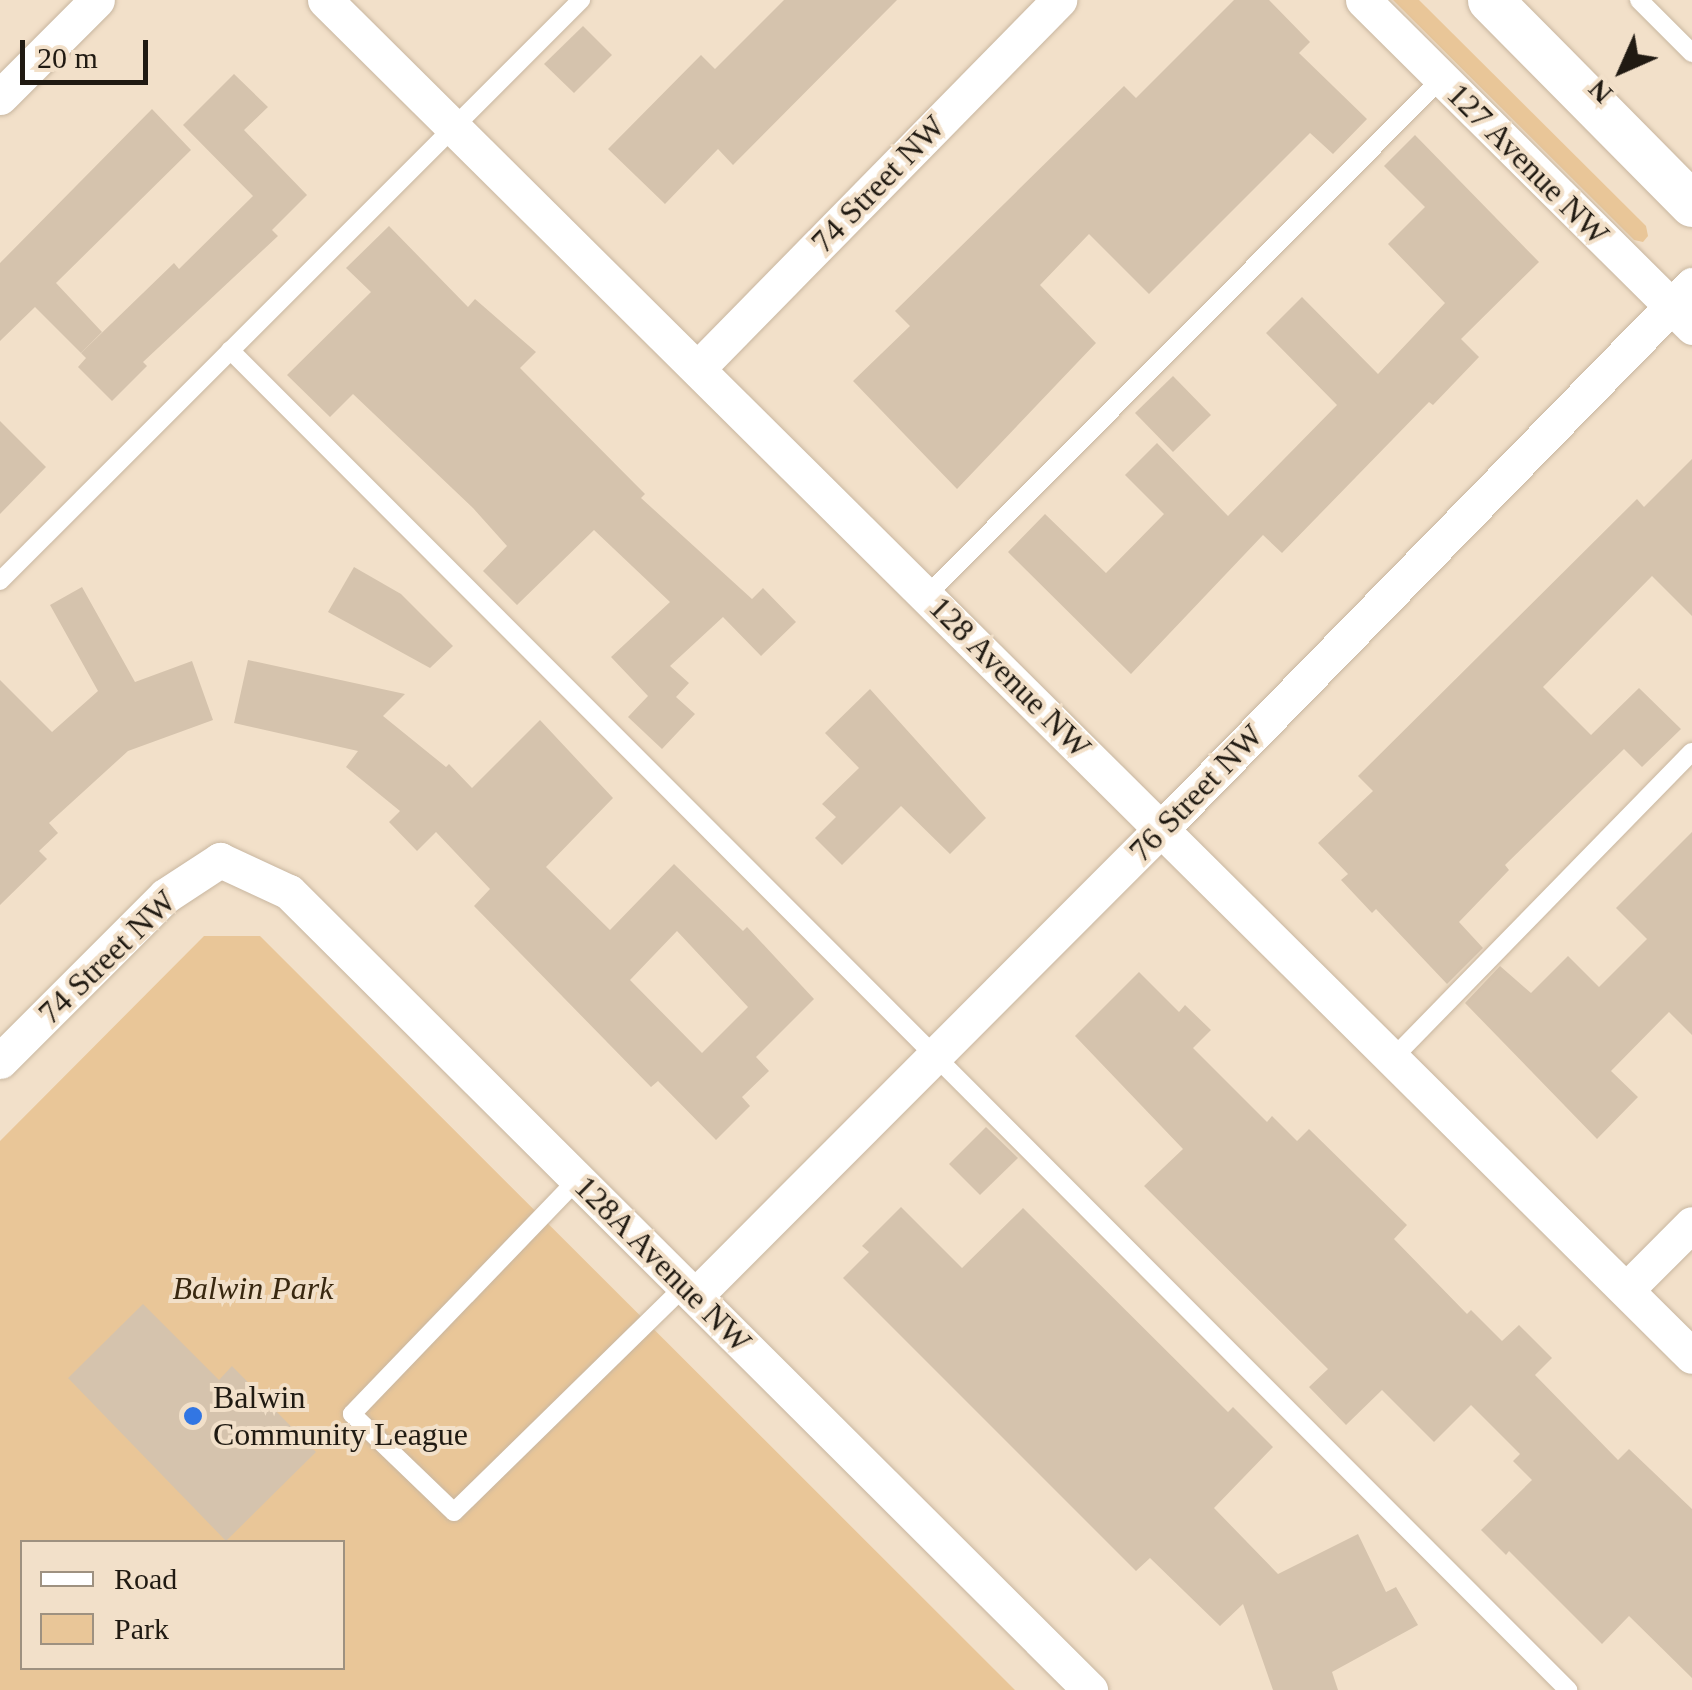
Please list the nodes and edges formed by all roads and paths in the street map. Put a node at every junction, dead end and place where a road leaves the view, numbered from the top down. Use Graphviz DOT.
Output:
graph roads {
  1 [pos="97,0"];
  2 [pos="326,0"];
  3 [pos="580,0"];
  4 [pos="1058,0"];
  5 [pos="1363,0"];
  6 [pos="1490,0"];
  7 [pos="1639,0"];
  8 [pos="1692,52"];
  9 [pos="1442,78"];
  10 [pos="0,97"];
  11 [pos="454,126"];
  12 [pos="1687,189"];
  13 [pos="1685,306"];
  14 [pos="230,350"];
  15 [pos="698,368"];
  16 [pos="0,582"];
  17 [pos="928,595"];
  18 [pos="1692,752"];
  19 [pos="1162,828"];
  20 [pos="220,860"];
  21 [pos="937,1054"];
  22 [pos="1394,1057"];
  23 [pos="0,1061"];
  24 [pos="578,1178"];
  25 [pos="1692,1224"];
  26 [pos="1626,1290"];
  27 [pos="690,1291"];
  28 [pos="1692,1356"];
  29 [pos="1090,1690"];
  30 [pos="1568,1690"];
  1 -- 10 [label="street"];
  2 -- 11 [label="street, 128 Avenue NW"];
  3 -- 11 [label="lane"];
  4 -- 15 [label="street, 74 Street NW"];
  5 -- 9 [label="street, 127 Avenue NW"];
  6 -- 12 [label="street"];
  7 -- 8 [label="lane"];
  9 -- 13 [label="street, 127 Avenue NW"];
  9 -- 17 [label="lane"];
  11 -- 14 [label="lane"];
  11 -- 15 [label="street, 128 Avenue NW"];
  13 -- 19 [label="street, 76 Street NW"];
  14 -- 16 [label="lane"];
  14 -- 21 [label="lane"];
  15 -- 17 [label="street, 128 Avenue NW"];
  17 -- 19 [label="street, 128 Avenue NW"];
  18 -- 22 [label="lane"];
  19 -- 21 [label="street, 76 Street NW"];
  19 -- 22 [label="street, 128 Avenue NW"];
  20 -- 23 [label="street, 74 Street NW"];
  20 -- 24 [label="street, 128A Avenue NW"];
  21 -- 27 [label="street, 76 Street NW"];
  21 -- 30 [label="lane"];
  22 -- 26 [label="street, 128 Avenue NW"];
  24 -- 27 [label="street, 128A Avenue NW"];
  24 -- 27 [label="lane"];
  25 -- 26 [label="street"];
  26 -- 28 [label="street, 128 Avenue NW"];
  27 -- 29 [label="street, 128A Avenue NW"];
}
